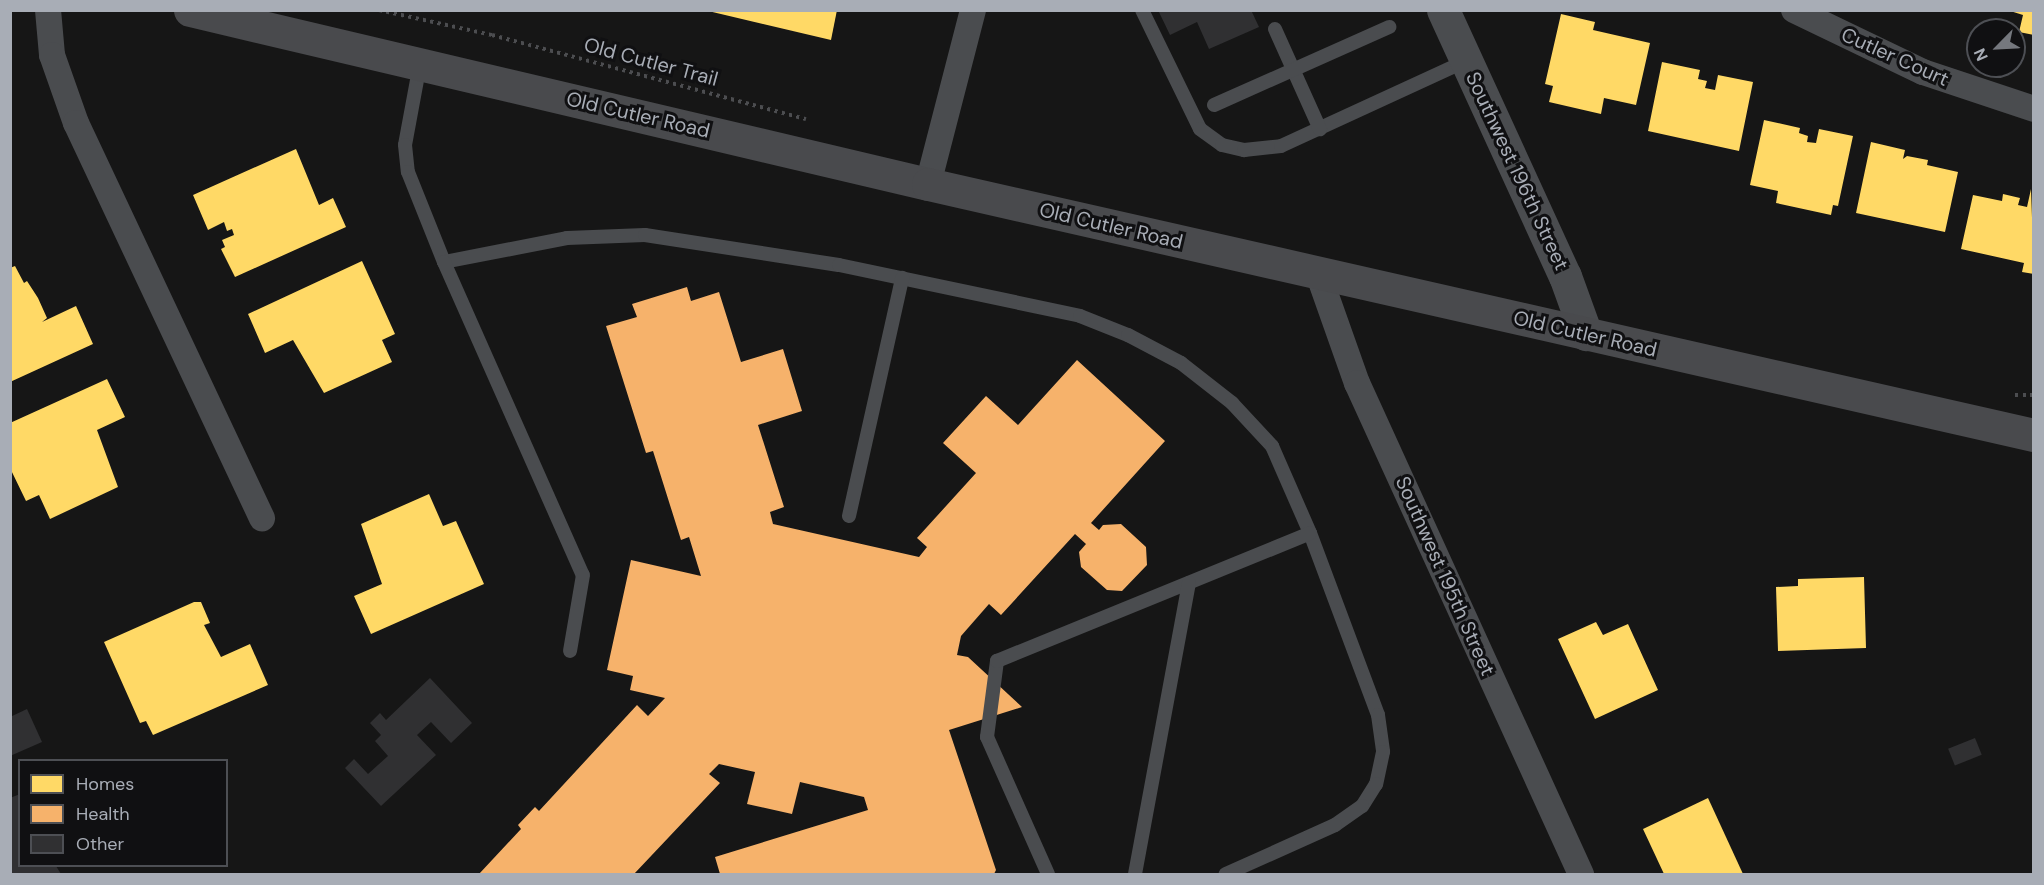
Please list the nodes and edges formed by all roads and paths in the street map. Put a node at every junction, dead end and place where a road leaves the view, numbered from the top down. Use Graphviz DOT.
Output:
graph roads {
  1 [pos="48,10"];
  2 [pos="190,10"];
  3 [pos="379,10"];
  4 [pos="974,10"];
  5 [pos="1142,10"];
  6 [pos="1443,10"];
  7 [pos="1794,10"];
  8 [pos="1389,27"];
  9 [pos="1275,29"];
  10 [pos="1466,61"];
  11 [pos="420,63"];
  12 [pos="1293,69"];
  13 [pos="1214,105"];
  14 [pos="2034,109"];
  15 [pos="810,120"];
  16 [pos="1320,129"];
  17 [pos="928,184"];
  18 [pos="444,262"];
  19 [pos="1318,273"];
  20 [pos="902,278"];
  21 [pos="1586,334"];
  22 [pos="2034,435"];
  23 [pos="849,516"];
  24 [pos="262,518"];
  25 [pos="1310,533"];
  26 [pos="1189,583"];
  27 [pos="570,651"];
  28 [pos="1048,874"];
  29 [pos="1135,874"];
  30 [pos="1226,874"];
  31 [pos="1581,874"];
  1 -- 24 [label="street"];
  2 -- 11 [label="main road, Old Cutler Road"];
  3 -- 15 [label="path, Old Cutler Trail"];
  4 -- 17 [label="street"];
  5 -- 16 [label="lane"];
  6 -- 10 [label="street, Southwest 196th Street"];
  7 -- 14 [label="street, Cutler Court"];
  8 -- 12 [label="lane"];
  9 -- 12 [label="lane"];
  10 -- 16 [label="lane"];
  10 -- 21 [label="street, Southwest 196th Street"];
  11 -- 17 [label="main road, Old Cutler Road"];
  11 -- 18 [label="lane"];
  12 -- 13 [label="lane"];
  12 -- 16 [label="lane"];
  17 -- 19 [label="main road, Old Cutler Road"];
  18 -- 20 [label="lane"];
  18 -- 27 [label="lane"];
  19 -- 21 [label="main road, Old Cutler Road"];
  19 -- 31 [label="street, Southwest 195th Street"];
  20 -- 23 [label="lane"];
  20 -- 25 [label="lane"];
  21 -- 22 [label="main road, Old Cutler Road"];
  25 -- 26 [label="lane"];
  25 -- 30 [label="lane"];
  26 -- 28 [label="lane"];
  26 -- 29 [label="lane"];
}
